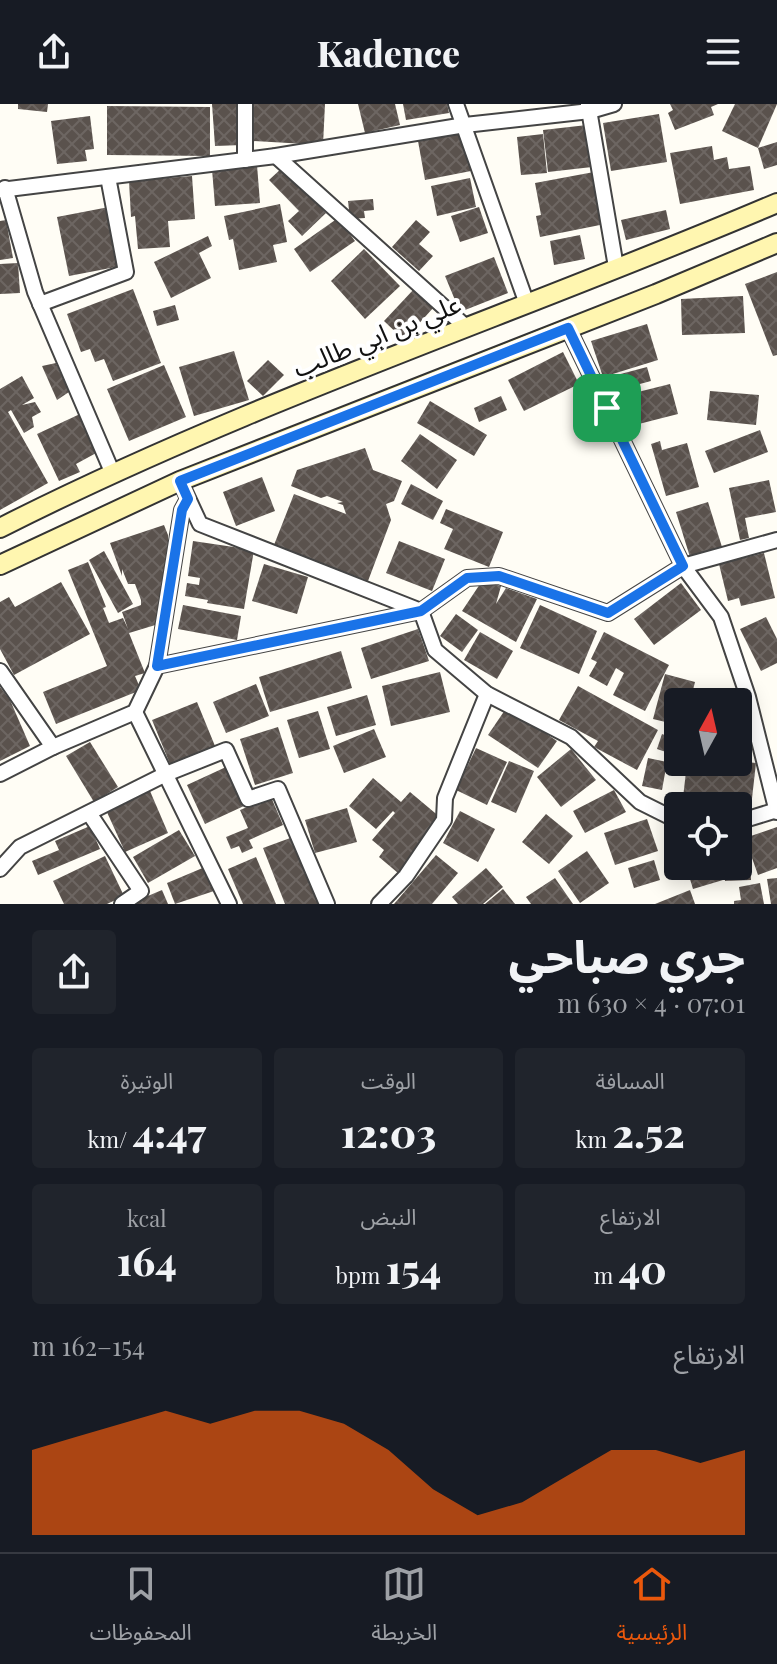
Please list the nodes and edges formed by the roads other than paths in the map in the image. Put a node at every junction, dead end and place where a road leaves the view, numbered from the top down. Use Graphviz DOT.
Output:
graph roads {
  1 [pos="245,104"];
  2 [pos="456,104"];
  3 [pos="614,104"];
  4 [pos="589,108"];
  5 [pos="465,125"];
  6 [pos="276,156"];
  7 [pos="245,160"];
  8 [pos="108,177"];
  9 [pos="3,189"];
  10 [pos="777,203"];
  11 [pos="777,243"];
  12 [pos="616,267"];
  13 [pos="40,304"];
  14 [pos="527,304"];
  15 [pos="467,328"];
  16 [pos="568,328"];
  17 [pos="113,474"];
  18 [pos="180,481"];
  19 [pos="188,499"];
  20 [pos="0,528"];
  21 [pos="777,540"];
  22 [pos="0,565"];
  23 [pos="683,566"];
  24 [pos="421,611"];
  25 [pos="157,666"];
  26 [pos="0,671"];
  27 [pos="487,694"];
  28 [pos="135,712"];
  29 [pos="53,747"];
  30 [pos="0,774"];
  31 [pos="166,774"];
  32 [pos="777,811"];
  33 [pos="89,813"];
  34 [pos="664,814"];
  35 [pos="752,818"];
  36 [pos="0,869"];
  37 [pos="122,904"];
  38 [pos="229,904"];
  39 [pos="327,904"];
  40 [pos="379,904"];
  1 -- 7 [label="street"];
  2 -- 5 [label="street"];
  3 -- 4 [label="street"];
  4 -- 5 [label="street"];
  4 -- 12 [label="street"];
  5 -- 6 [label="street"];
  5 -- 14 [label="street"];
  6 -- 7 [label="street"];
  6 -- 15 [label="street"];
  7 -- 8 [label="street"];
  8 -- 9 [label="street"];
  8 -- 13 [label="street"];
  9 -- 13 [label="street"];
  10 -- 12 [label="main road, علي بن ابي طالب"];
  11 -- 16 [label="main road"];
  12 -- 14 [label="main road, علي بن ابي طالب"];
  13 -- 17 [label="street"];
  14 -- 15 [label="main road, علي بن ابي طالب"];
  15 -- 17 [label="main road, علي بن ابي طالب"];
  16 -- 18 [label="main road"];
  16 -- 23 [label="street"];
  17 -- 20 [label="main road, علي بن ابي طالب"];
  18 -- 19 [label="street"];
  18 -- 22 [label="main road"];
  19 -- 24 [label="street"];
  19 -- 25 [label="street"];
  21 -- 23 [label="street"];
  23 -- 24 [label="street"];
  23 -- 32 [label="street"];
  24 -- 25 [label="street"];
  24 -- 27 [label="street"];
  25 -- 28 [label="street"];
  26 -- 29 [label="street"];
  27 -- 34 [label="street"];
  27 -- 40 [label="street"];
  28 -- 29 [label="street"];
  28 -- 31 [label="street"];
  29 -- 30 [label="street"];
  31 -- 33 [label="street"];
  31 -- 38 [label="street"];
  31 -- 39 [label="street"];
  32 -- 35 [label="street"];
  33 -- 36 [label="street"];
  33 -- 37 [label="street"];
}
